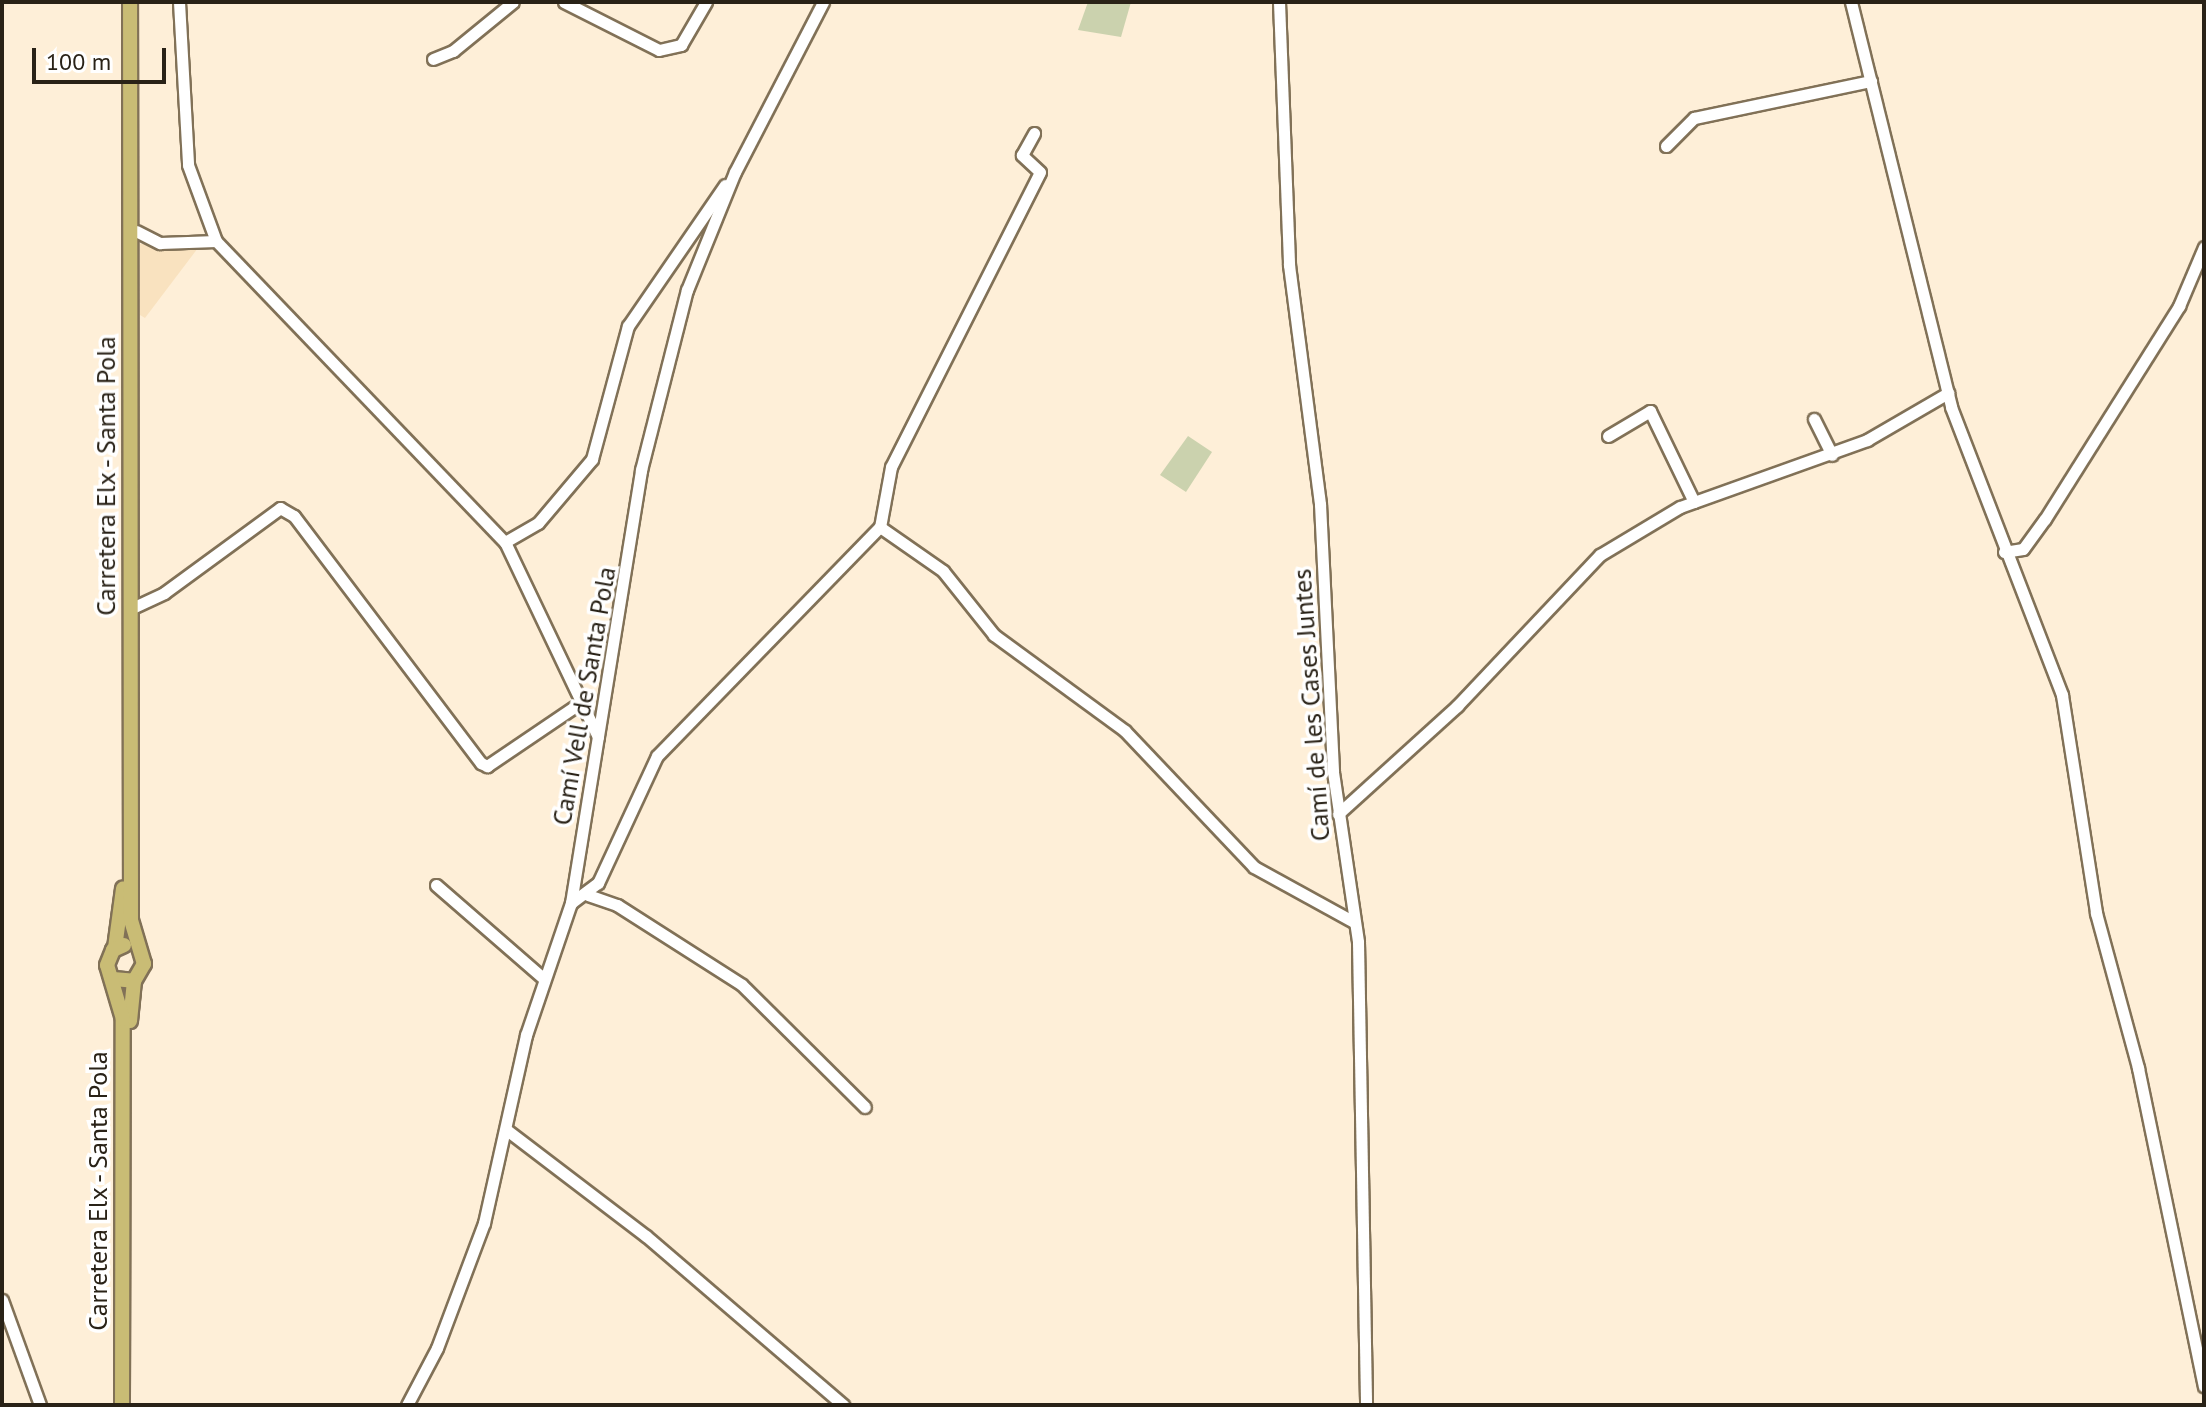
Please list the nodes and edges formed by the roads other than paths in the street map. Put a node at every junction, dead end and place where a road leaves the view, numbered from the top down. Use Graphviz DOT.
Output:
graph roads {
  1 [pos="127,2"];
  2 [pos="179,2"];
  3 [pos="513,2"];
  4 [pos="564,2"];
  5 [pos="706,2"];
  6 [pos="823,2"];
  7 [pos="1279,2"];
  8 [pos="1851,2"];
  9 [pos="433,59"];
  10 [pos="1871,81"];
  11 [pos="1034,133"];
  12 [pos="1666,146"];
  13 [pos="735,172"];
  14 [pos="136,231"];
  15 [pos="216,241"];
  16 [pos="2204,247"];
  17 [pos="1948,393"];
  18 [pos="1814,419"];
  19 [pos="1608,436"];
  20 [pos="1832,455"];
  21 [pos="1694,502"];
  22 [pos="880,527"];
  23 [pos="505,542"];
  24 [pos="2004,552"];
  25 [pos="130,609"];
  26 [pos="586,699"];
  27 [pos="600,742"];
  28 [pos="1338,814"];
  29 [pos="436,885"];
  30 [pos="588,895"];
  31 [pos="571,903"];
  32 [pos="1354,922"];
  33 [pos="115,948"];
  34 [pos="138,950"];
  35 [pos="543,978"];
  36 [pos="113,979"];
  37 [pos="134,981"];
  38 [pos="865,1107"];
  39 [pos="508,1131"];
  40 [pos="2,1300"];
  41 [pos="2204,1386"];
  42 [pos="40,1405"];
  43 [pos="122,1405"];
  44 [pos="128,1405"];
  45 [pos="407,1405"];
  46 [pos="843,1405"];
  47 [pos="1366,1405"];
  1 -- 25 [label="main road, Carretera Elx - Santa Pola"];
  1 -- 33 [label="main road, Carretera Elx - Santa Pola"];
  2 -- 15 [label="street"];
  3 -- 9 [label="street"];
  4 -- 5 [label="street"];
  6 -- 13 [label="street, Camí Vell de Santa Pola"];
  7 -- 28 [label="street, Camí de les Cases Juntes"];
  8 -- 10 [label="street"];
  10 -- 12 [label="street"];
  10 -- 17 [label="street"];
  11 -- 22 [label="street"];
  13 -- 23 [label="street"];
  13 -- 27 [label="street, Camí Vell de Santa Pola"];
  14 -- 15 [label="street"];
  15 -- 23 [label="street"];
  16 -- 24 [label="street"];
  17 -- 20 [label="street"];
  17 -- 24 [label="street"];
  18 -- 20 [label="street"];
  19 -- 21 [label="street"];
  20 -- 21 [label="street"];
  21 -- 28 [label="street"];
  22 -- 30 [label="street"];
  22 -- 32 [label="street"];
  23 -- 26 [label="street"];
  24 -- 41 [label="street"];
  25 -- 26 [label="street"];
  25 -- 34 [label="main road, Carretera Elx - Santa Pola"];
  26 -- 27 [label="street"];
  27 -- 31 [label="street, Camí Vell de Santa Pola"];
  28 -- 32 [label="street, Camí de les Cases Juntes"];
  29 -- 35 [label="street"];
  30 -- 31 [label="street"];
  30 -- 38 [label="street"];
  31 -- 35 [label="street, Camí Vell de Santa Pola"];
  32 -- 47 [label="street, Camí de les Cases Juntes"];
  33 -- 34 [label="main road"];
  33 -- 36 [label="main road"];
  34 -- 37 [label="main road"];
  35 -- 39 [label="street, Camí Vell de Santa Pola"];
  36 -- 37 [label="main road"];
  36 -- 43 [label="main road, Carretera Elx - Santa Pola"];
  37 -- 44 [label="main road, Carretera Elx - Santa Pola"];
  39 -- 45 [label="street, Camí Vell de Santa Pola"];
  39 -- 46 [label="street"];
  40 -- 42 [label="street"];
}
